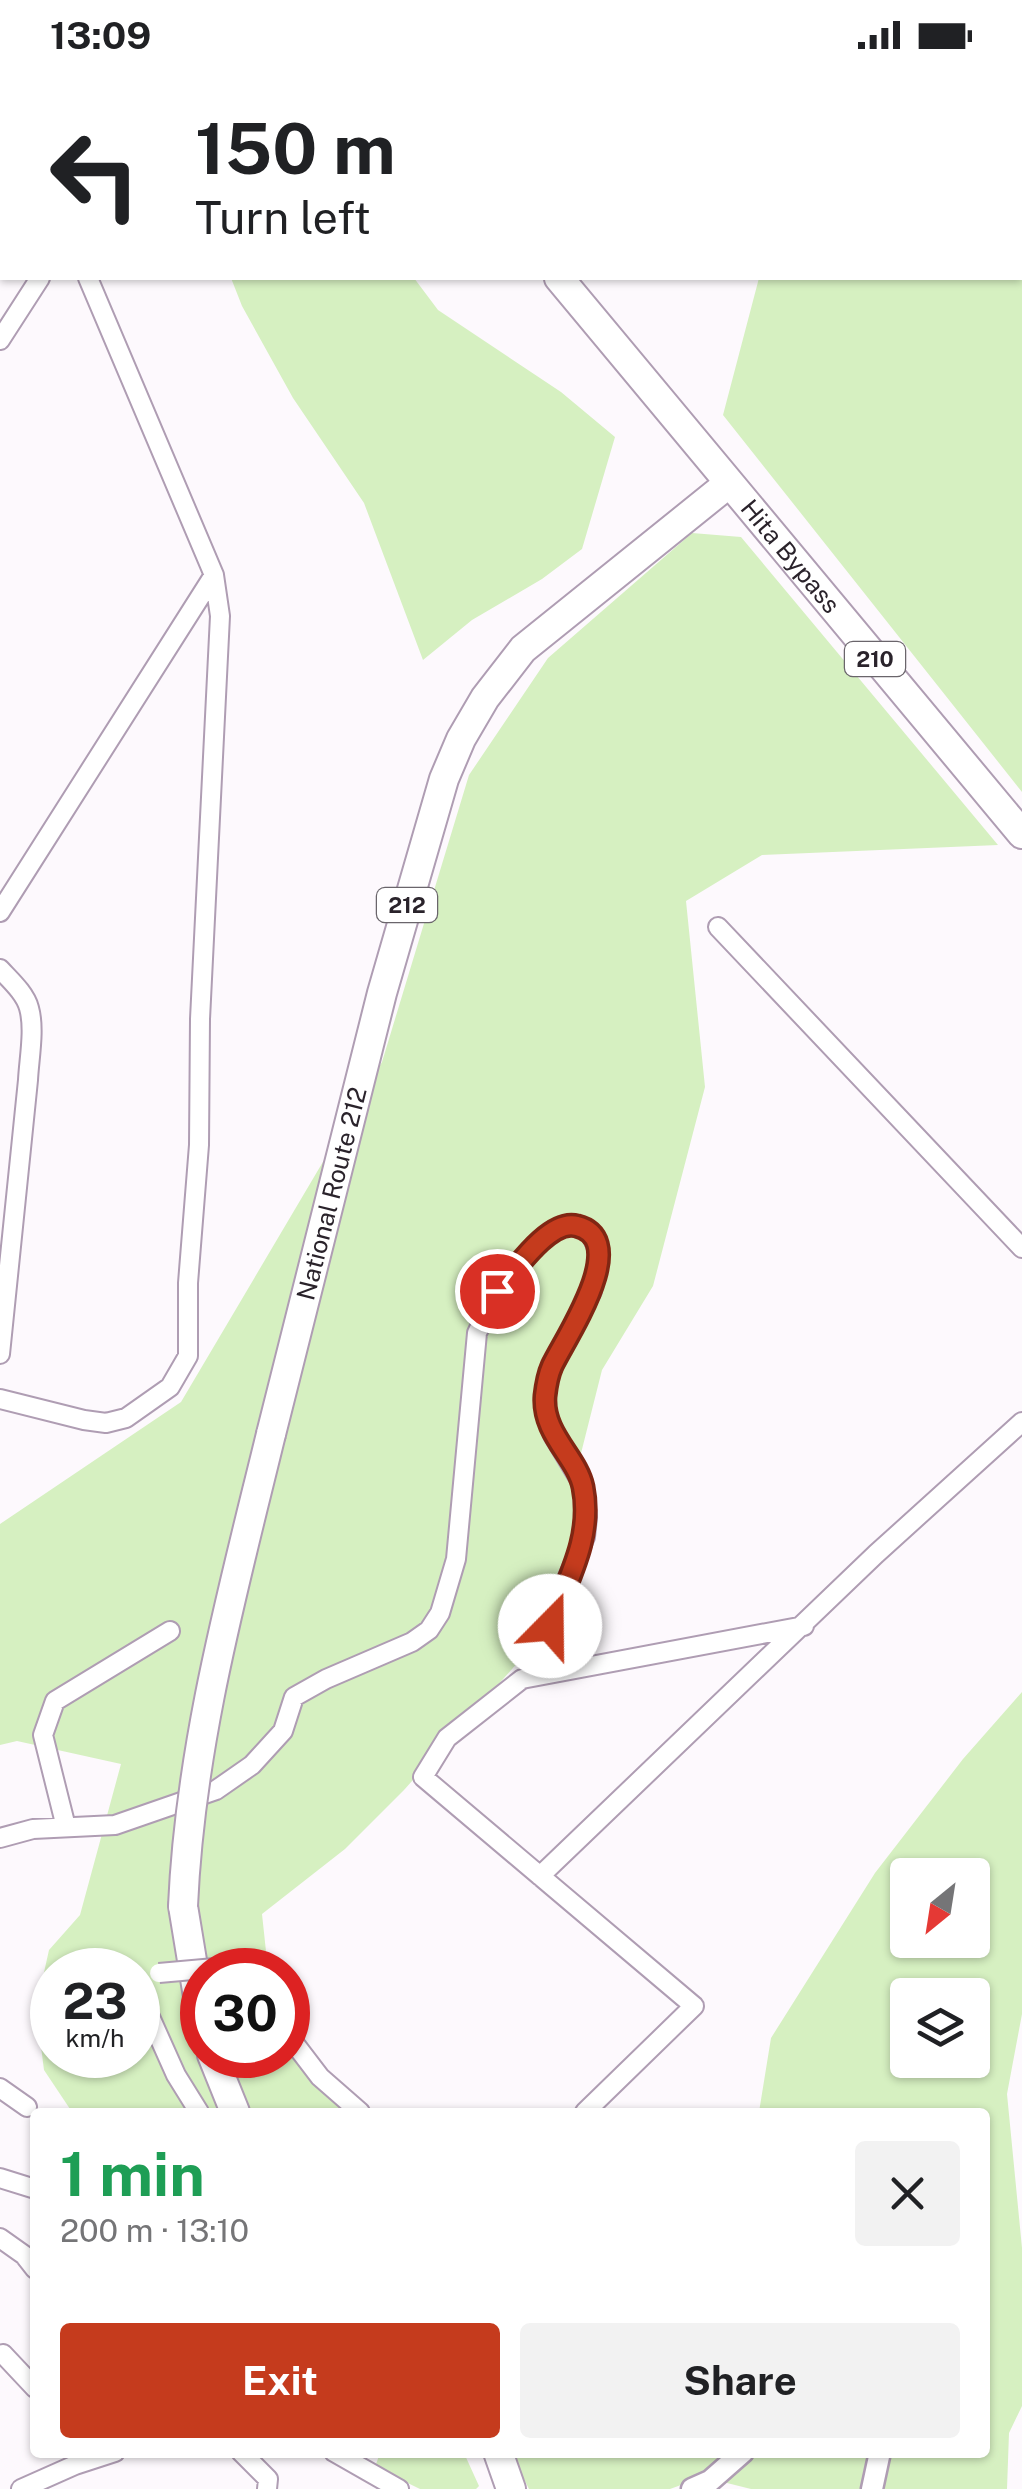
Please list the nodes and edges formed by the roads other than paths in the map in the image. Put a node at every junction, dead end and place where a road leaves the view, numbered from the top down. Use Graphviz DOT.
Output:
graph roads {
  1 [pos="39,280"];
  2 [pos="89,280"];
  3 [pos="561,280"];
  4 [pos="0,340"];
  5 [pos="728,484"];
  6 [pos="214,576"];
  7 [pos="1022,834"];
  8 [pos="0,912"];
  9 [pos="718,927"];
  10 [pos="0,969"];
  11 [pos="1022,1248"];
  12 [pos="0,1354"];
  13 [pos="0,1399"];
  14 [pos="1022,1422"];
  15 [pos="804,1626"];
  16 [pos="170,1630"];
  17 [pos="531,1676"];
  18 [pos="66,1828"];
  19 [pos="0,1838"];
  20 [pos="540,1876"];
  21 [pos="190,1948"];
  22 [pos="160,2039"];
  23 [pos="310,2064"];
  24 [pos="221,2078"];
  25 [pos="0,2088"];
  26 [pos="27,2107"];
  27 [pos="196,2108"];
  28 [pos="233,2108"];
  29 [pos="355,2108"];
  30 [pos="590,2108"];
  31 [pos="0,2178"];
  32 [pos="30,2187"];
  33 [pos="0,2238"];
  34 [pos="30,2264"];
  35 [pos="3,2354"];
  36 [pos="30,2383"];
  37 [pos="84,2458"];
  38 [pos="247,2458"];
  39 [pos="344,2458"];
  40 [pos="500,2458"];
  41 [pos="737,2458"];
  42 [pos="879,2458"];
  43 [pos="21,2489"];
  44 [pos="267,2489"];
  45 [pos="398,2489"];
  46 [pos="511,2489"];
  47 [pos="692,2489"];
  48 [pos="872,2489"];
  1 -- 4 [label="street"];
  2 -- 6 [label="street"];
  3 -- 5 [label="highway, Hita Bypass / 210"];
  5 -- 7 [label="highway, Hita Bypass / 210"];
  5 -- 21 [label="highway, National Route 212 / 212, bridge"];
  6 -- 8 [label="street"];
  6 -- 13 [label="street"];
  9 -- 11 [label="street"];
  10 -- 12 [label="street"];
  14 -- 15 [label="street"];
  15 -- 17 [label="street"];
  15 -- 20 [label="street"];
  16 -- 18 [label="street"];
  17 -- 18 [label="street"];
  17 -- 20 [label="street"];
  18 -- 19 [label="street"];
  20 -- 30 [label="street"];
  22 -- 27 [label="street"];
  23 -- 29 [label="street"];
  24 -- 28 [label="highway"];
  25 -- 26 [label="street"];
  31 -- 32 [label="street"];
  33 -- 34 [label="street"];
  35 -- 36 [label="street"];
  37 -- 43 [label="street"];
  38 -- 44 [label="street"];
  39 -- 45 [label="street"];
  40 -- 46 [label="highway"];
  41 -- 47 [label="street"];
  42 -- 48 [label="street"];
}
